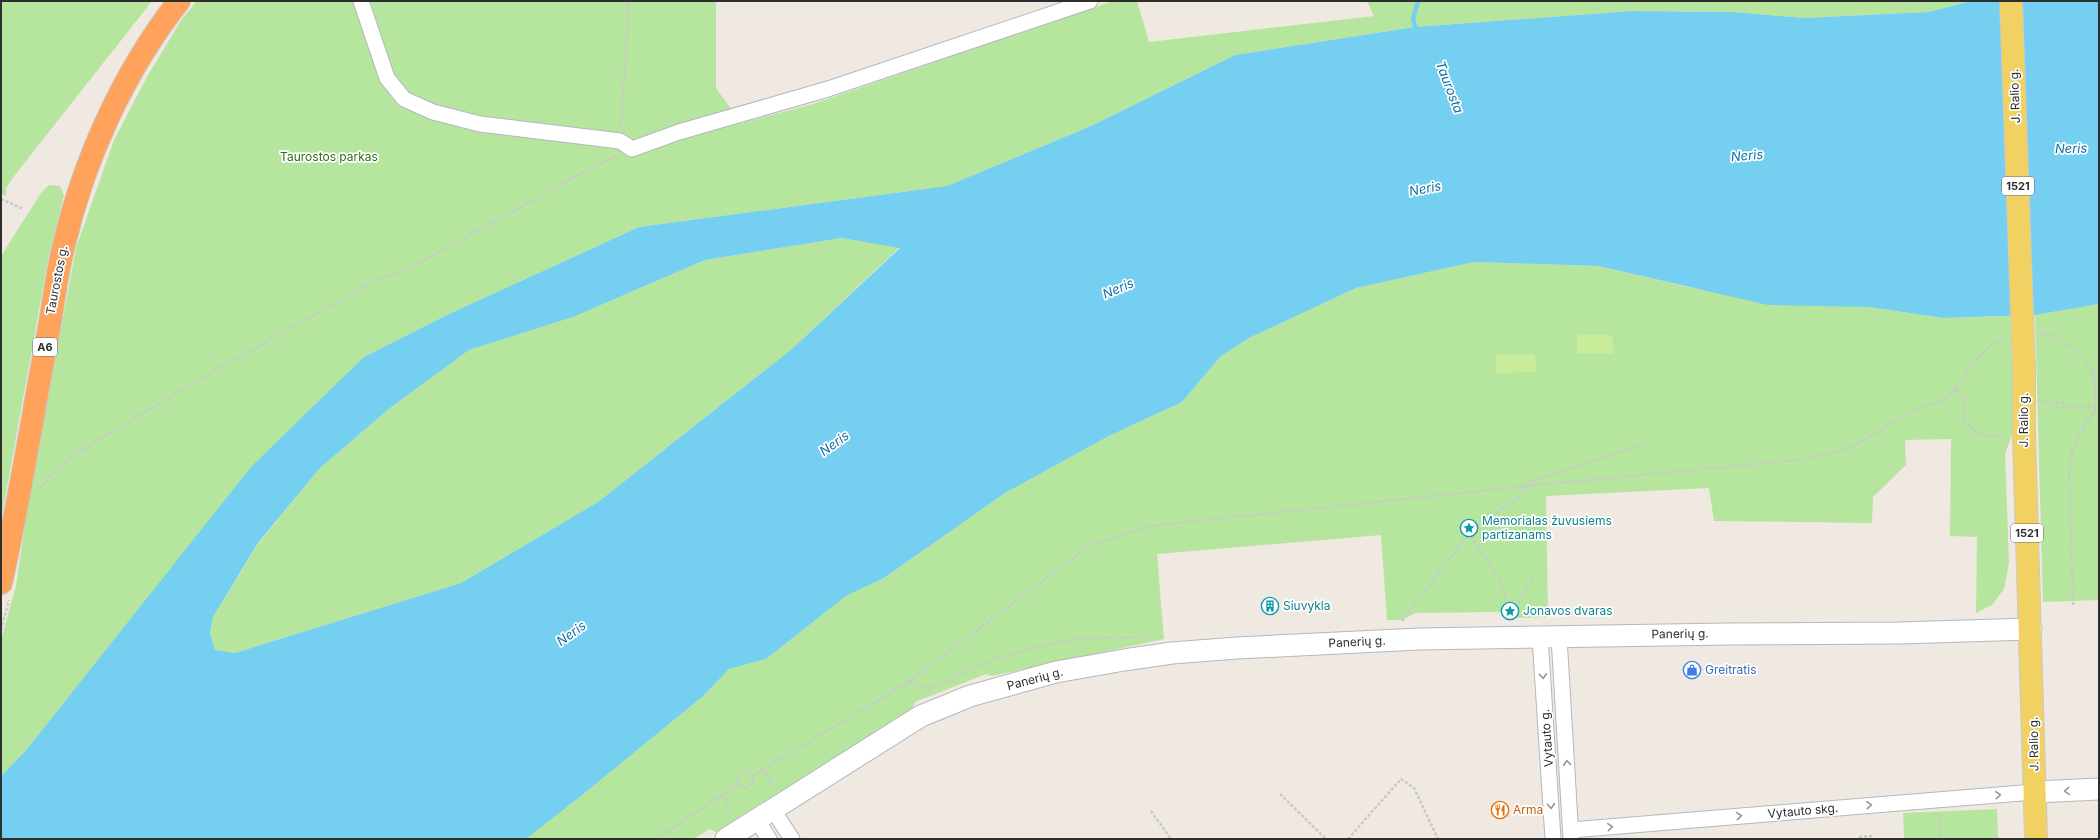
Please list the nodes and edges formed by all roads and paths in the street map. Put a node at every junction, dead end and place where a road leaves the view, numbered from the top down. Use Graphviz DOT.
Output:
graph roads {
  1 [pos="179,1"];
  2 [pos="361,1"];
  3 [pos="629,1"];
  4 [pos="1090,1"];
  5 [pos="2011,1"];
  6 [pos="626,145"];
  7 [pos="1,198"];
  8 [pos="23,209"];
  9 [pos="2032,335"];
  10 [pos="2008,337"];
  11 [pos="2091,367"];
  12 [pos="2099,373"];
  13 [pos="1956,389"];
  14 [pos="2045,402"];
  15 [pos="2094,407"];
  16 [pos="2099,407"];
  17 [pos="2093,413"];
  18 [pos="1997,437"];
  19 [pos="1639,445"];
  20 [pos="1527,486"];
  21 [pos="37,494"];
  22 [pos="1469,533"];
  23 [pos="1534,576"];
  24 [pos="6,589"];
  25 [pos="2073,605"];
  26 [pos="1402,621"];
  27 [pos="2031,629"];
  28 [pos="1,630"];
  29 [pos="1509,630"];
  30 [pos="1550,637"];
  31 [pos="752,776"];
  32 [pos="738,784"];
  33 [pos="2099,789"];
  34 [pos="2035,792"];
  35 [pos="1280,794"];
  36 [pos="1938,800"];
  37 [pos="1151,811"];
  38 [pos="765,815"];
  39 [pos="1571,834"];
  40 [pos="1859,836"];
  41 [pos="1872,836"];
  42 [pos="655,839"];
  43 [pos="726,839"];
  44 [pos="769,839"];
  45 [pos="792,839"];
  46 [pos="1171,839"];
  47 [pos="1326,839"];
  48 [pos="1348,839"];
  49 [pos="1438,839"];
  50 [pos="1553,839"];
  51 [pos="1940,839"];
  52 [pos="2036,839"];
  1 -- 24 [label="highway, Taurostos g. / A6"];
  2 -- 6 [label="street"];
  3 -- 6 [label="path"];
  4 -- 6 [label="street"];
  5 -- 27 [label="main road, J. Ralio g. / 1521, bridge"];
  6 -- 21 [label="path"];
  7 -- 8 [label="path"];
  9 -- 11 [label="path"];
  10 -- 13 [label="path"];
  11 -- 12 [label="path"];
  11 -- 15 [label="path"];
  13 -- 18 [label="path"];
  13 -- 20 [label="path"];
  14 -- 15 [label="path"];
  15 -- 17 [label="path"];
  16 -- 17 [label="path"];
  17 -- 25 [label="path"];
  19 -- 20 [label="path"];
  20 -- 22 [label="path"];
  20 -- 31 [label="path"];
  22 -- 26 [label="path"];
  22 -- 29 [label="path"];
  23 -- 29 [label="path"];
  24 -- 28 [label="path"];
  27 -- 30 [label="street, Panerių g."];
  27 -- 34 [label="main road, J. Ralio g. / 1521"];
  29 -- 30 [label="street, Panerių g."];
  29 -- 38 [label="street, Panerių g."];
  39 -- 30 [label="street, Vytauto g., one-way"];
  30 -- 50 [label="street, Vytauto g., one-way"];
  31 -- 32 [label="path"];
  31 -- 32 [label="path"];
  32 -- 42 [label="path"];
  33 -- 34 [label="street, one-way"];
  36 -- 34 [label="street, Vytauto skg., one-way"];
  34 -- 52 [label="main road, J. Ralio g. / 1521"];
  35 -- 47 [label="path"];
  39 -- 36 [label="street, Vytauto skg., one-way"];
  36 -- 51 [label="path"];
  37 -- 46 [label="path"];
  38 -- 43 [label="street, Panerių g."];
  38 -- 44 [label="street"];
  38 -- 45 [label="street"];
  40 -- 41 [label="path"];
  48 -- 49 [label="path"];
}
